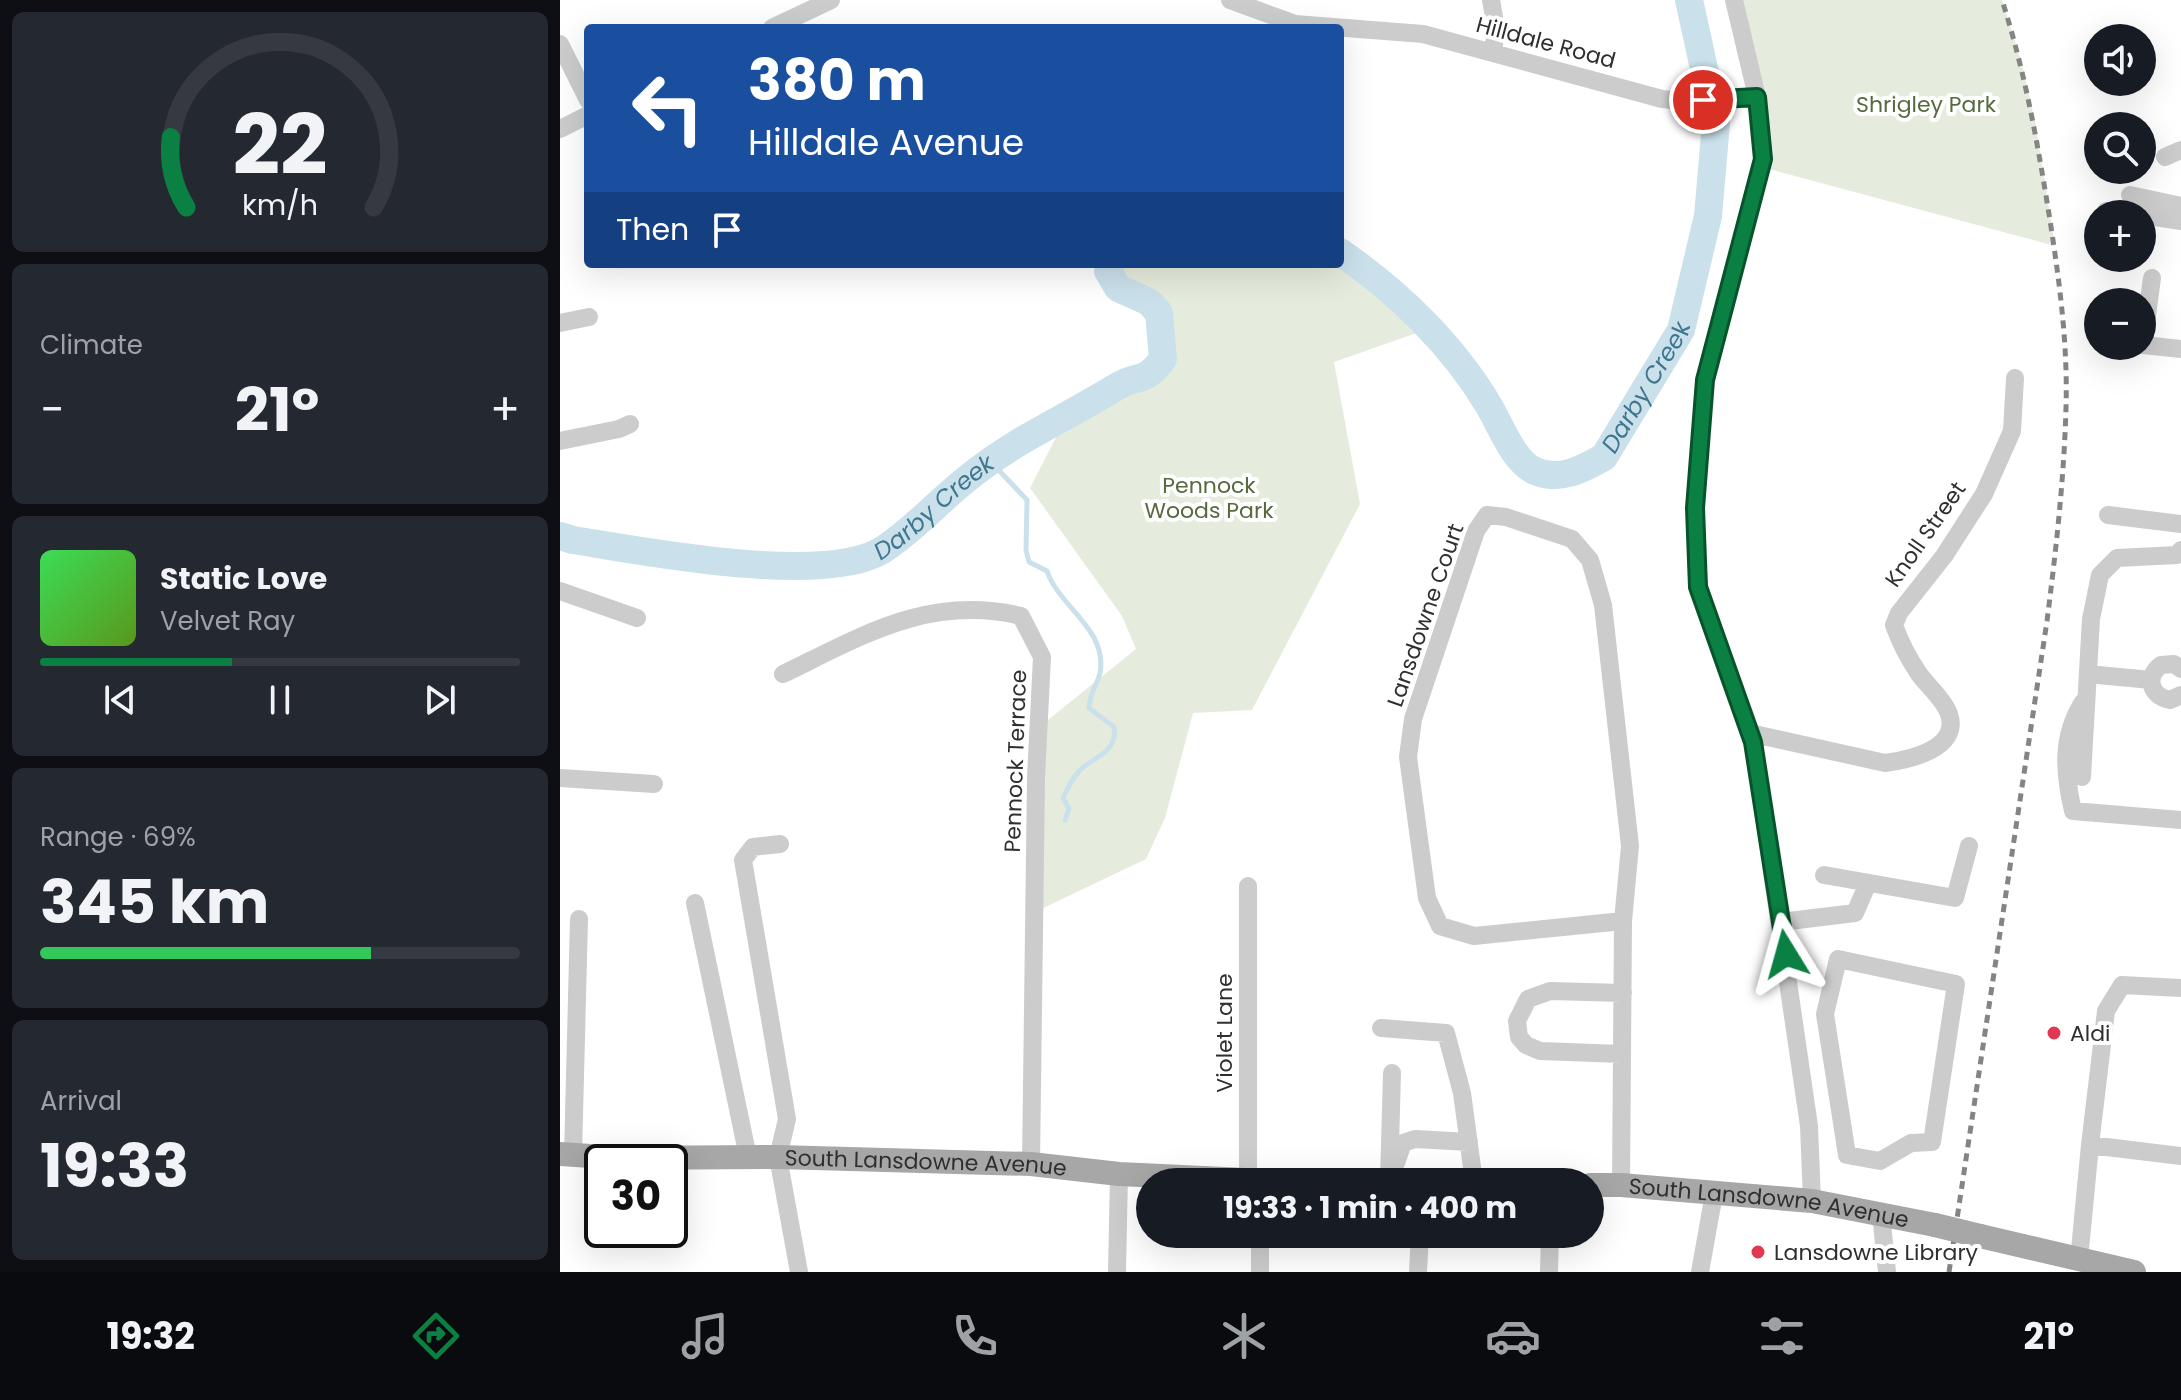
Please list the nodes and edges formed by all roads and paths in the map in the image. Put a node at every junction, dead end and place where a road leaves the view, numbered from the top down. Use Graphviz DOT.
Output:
graph roads {
  1 [pos="831,0"];
  2 [pos="1230,0"];
  3 [pos="1491,0"];
  4 [pos="1734,0"];
  5 [pos="780,24"];
  6 [pos="1295,24"];
  7 [pos="1344,28"];
  8 [pos="560,44"];
  9 [pos="1493,53"];
  10 [pos="584,92"];
  11 [pos="1751,98"];
  12 [pos="584,117"];
  13 [pos="560,129"];
  14 [pos="2130,195"];
  15 [pos="2181,206"];
  16 [pos="2156,217"];
  17 [pos="2181,221"];
  18 [pos="2152,278"];
  19 [pos="589,317"];
  20 [pos="560,323"];
  21 [pos="2181,349"];
  22 [pos="2015,378"];
  23 [pos="630,424"];
  24 [pos="560,441"];
  25 [pos="2108,515"];
  26 [pos="2181,524"];
  27 [pos="2181,550"];
  28 [pos="560,591"];
  29 [pos="637,618"];
  30 [pos="2181,669"];
  31 [pos="783,674"];
  32 [pos="2088,674"];
  33 [pos="2151,680"];
  34 [pos="2181,695"];
  35 [pos="2086,697"];
  36 [pos="1750,733"];
  37 [pos="2082,777"];
  38 [pos="560,778"];
  39 [pos="654,784"];
  40 [pos="2181,820"];
  41 [pos="780,844"];
  42 [pos="1969,846"];
  43 [pos="1824,875"];
  44 [pos="1868,883"];
  45 [pos="1248,886"];
  46 [pos="695,903"];
  47 [pos="579,919"];
  48 [pos="1623,921"];
  49 [pos="1781,922"];
  50 [pos="2181,988"];
  51 [pos="1623,993"];
  52 [pos="1381,1028"];
  53 [pos="1622,1054"];
  54 [pos="1392,1073"];
  55 [pos="1833,1076"];
  56 [pos="1803,1079"];
  57 [pos="1469,1142"];
  58 [pos="2090,1145"];
  59 [pos="566,1154"];
  60 [pos="2181,1156"];
  61 [pos="748,1157"];
  62 [pos="778,1157"];
  63 [pos="1031,1164"];
  64 [pos="1248,1168"];
  65 [pos="1392,1168"];
  66 [pos="1395,1168"];
  67 [pos="1472,1168"];
  68 [pos="1119,1174"];
  69 [pos="1136,1175"];
  70 [pos="1604,1185"];
  71 [pos="1621,1185"];
  72 [pos="1714,1194"];
  73 [pos="1812,1201"];
  74 [pos="1881,1214"];
  75 [pos="1260,1248"];
  76 [pos="1419,1248"];
  77 [pos="1550,1248"];
  78 [pos="2067,1263"];
  79 [pos="799,1272"];
  80 [pos="1117,1272"];
  81 [pos="1260,1272"];
  82 [pos="1418,1272"];
  83 [pos="1549,1272"];
  84 [pos="1700,1272"];
  85 [pos="1887,1272"];
  86 [pos="2134,1272"];
  1 -- 5 [label="street"];
  2 -- 6 [label="street, Hilldale Road"];
  3 -- 9 [label="street"];
  4 -- 11 [label="street"];
  7 -- 9 [label="street, Hilldale Road"];
  8 -- 10 [label="street"];
  9 -- 11 [label="street, Hilldale Road"];
  11 -- 36 [label="street"];
  12 -- 13 [label="street"];
  14 -- 15 [label="street"];
  16 -- 17 [label="street"];
  18 -- 21 [label="street"];
  19 -- 20 [label="street"];
  22 -- 36 [label="street, Knoll Street"];
  23 -- 24 [label="street"];
  25 -- 26 [label="street"];
  27 -- 32 [label="street"];
  28 -- 29 [label="street"];
  30 -- 33 [label="street"];
  31 -- 63 [label="street, Pennock Terrace"];
  32 -- 33 [label="street"];
  32 -- 35 [label="street"];
  33 -- 34 [label="street"];
  35 -- 37 [label="street"];
  35 -- 40 [label="street"];
  36 -- 49 [label="street"];
  38 -- 39 [label="street"];
  41 -- 62 [label="street"];
  42 -- 44 [label="street"];
  43 -- 44 [label="street"];
  44 -- 49 [label="street"];
  45 -- 64 [label="street, Violet Lane"];
  46 -- 61 [label="street"];
  47 -- 59 [label="street"];
  48 -- 48 [label="street, Lansdowne Court"];
  48 -- 51 [label="street, Lansdowne Court"];
  49 -- 56 [label="street"];
  50 -- 58 [label="street"];
  51 -- 53 [label="street, Lansdowne Court"];
  51 -- 53 [label="street"];
  52 -- 57 [label="street"];
  53 -- 71 [label="street, Lansdowne Court"];
  54 -- 65 [label="street"];
  55 -- 55 [label="street"];
  55 -- 56 [label="street"];
  56 -- 73 [label="street"];
  57 -- 66 [label="street"];
  57 -- 67 [label="street"];
  58 -- 60 [label="street"];
  58 -- 78 [label="street"];
  59 -- 61 [label="main road, South Lansdowne Avenue"];
  61 -- 62 [label="main road, South Lansdowne Avenue"];
  62 -- 63 [label="main road, South Lansdowne Avenue"];
  62 -- 79 [label="street"];
  63 -- 68 [label="main road, South Lansdowne Avenue"];
  68 -- 69 [label="main road, South Lansdowne Avenue"];
  68 -- 80 [label="street"];
  70 -- 71 [label="main road, South Lansdowne Avenue"];
  71 -- 72 [label="main road, South Lansdowne Avenue"];
  72 -- 73 [label="main road, South Lansdowne Avenue"];
  72 -- 84 [label="street"];
  73 -- 74 [label="main road, South Lansdowne Avenue"];
  74 -- 78 [label="main road, South Lansdowne Avenue, bridge"];
  74 -- 85 [label="street"];
  75 -- 81 [label="street"];
  76 -- 82 [label="street"];
  77 -- 83 [label="street"];
  78 -- 86 [label="main road, South Lansdowne Avenue"];
}
